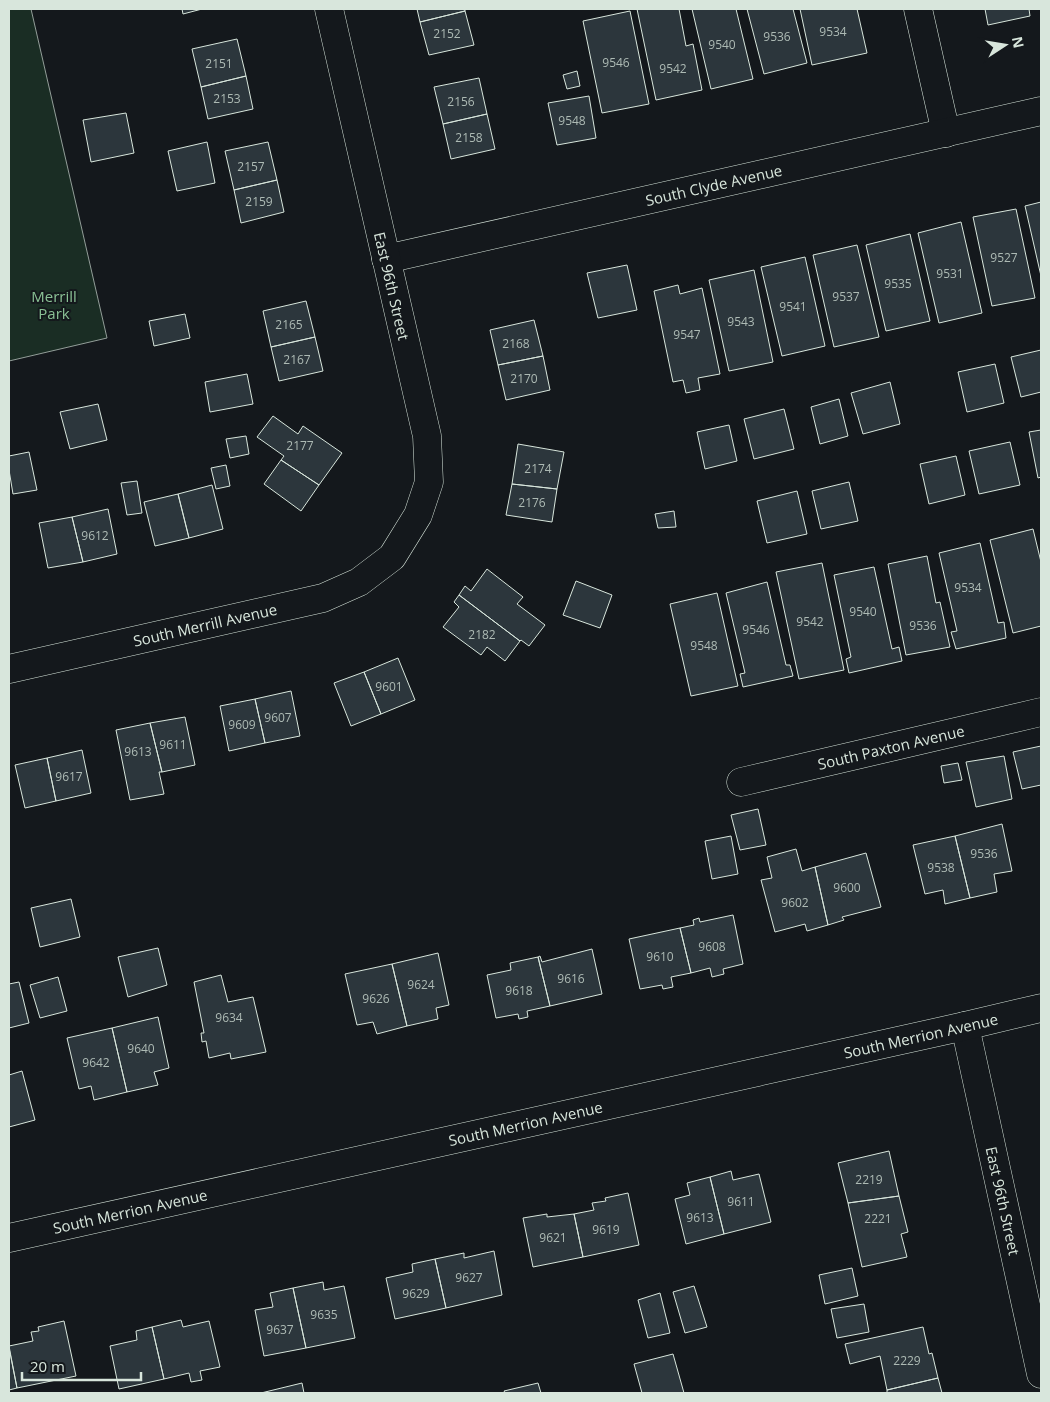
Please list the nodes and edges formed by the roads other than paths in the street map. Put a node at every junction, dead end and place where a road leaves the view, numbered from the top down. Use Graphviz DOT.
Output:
graph roads {
  1 [pos="329,9"];
  2 [pos="918,9"];
  3 [pos="1041,111"];
  4 [pos="946,133"];
  5 [pos="386,259"];
  6 [pos="392,557"];
  7 [pos="9,669"];
  8 [pos="1041,712"];
  9 [pos="741,782"];
  10 [pos="1041,1008"];
  11 [pos="964,1026"];
  12 [pos="9,1238"];
  13 [pos="1041,1374"];
  1 -- 5 [label="street, East 96th Street"];
  2 -- 4 [label="street"];
  3 -- 4 [label="street, South Clyde Avenue"];
  4 -- 5 [label="street, South Clyde Avenue"];
  5 -- 6 [label="street, East 96th Street"];
  6 -- 7 [label="street, South Merrill Avenue"];
  8 -- 9 [label="street, South Paxton Avenue"];
  10 -- 11 [label="street, South Merrion Avenue"];
  11 -- 12 [label="street, South Merrion Avenue"];
  11 -- 13 [label="street, East 96th Street"];
}
